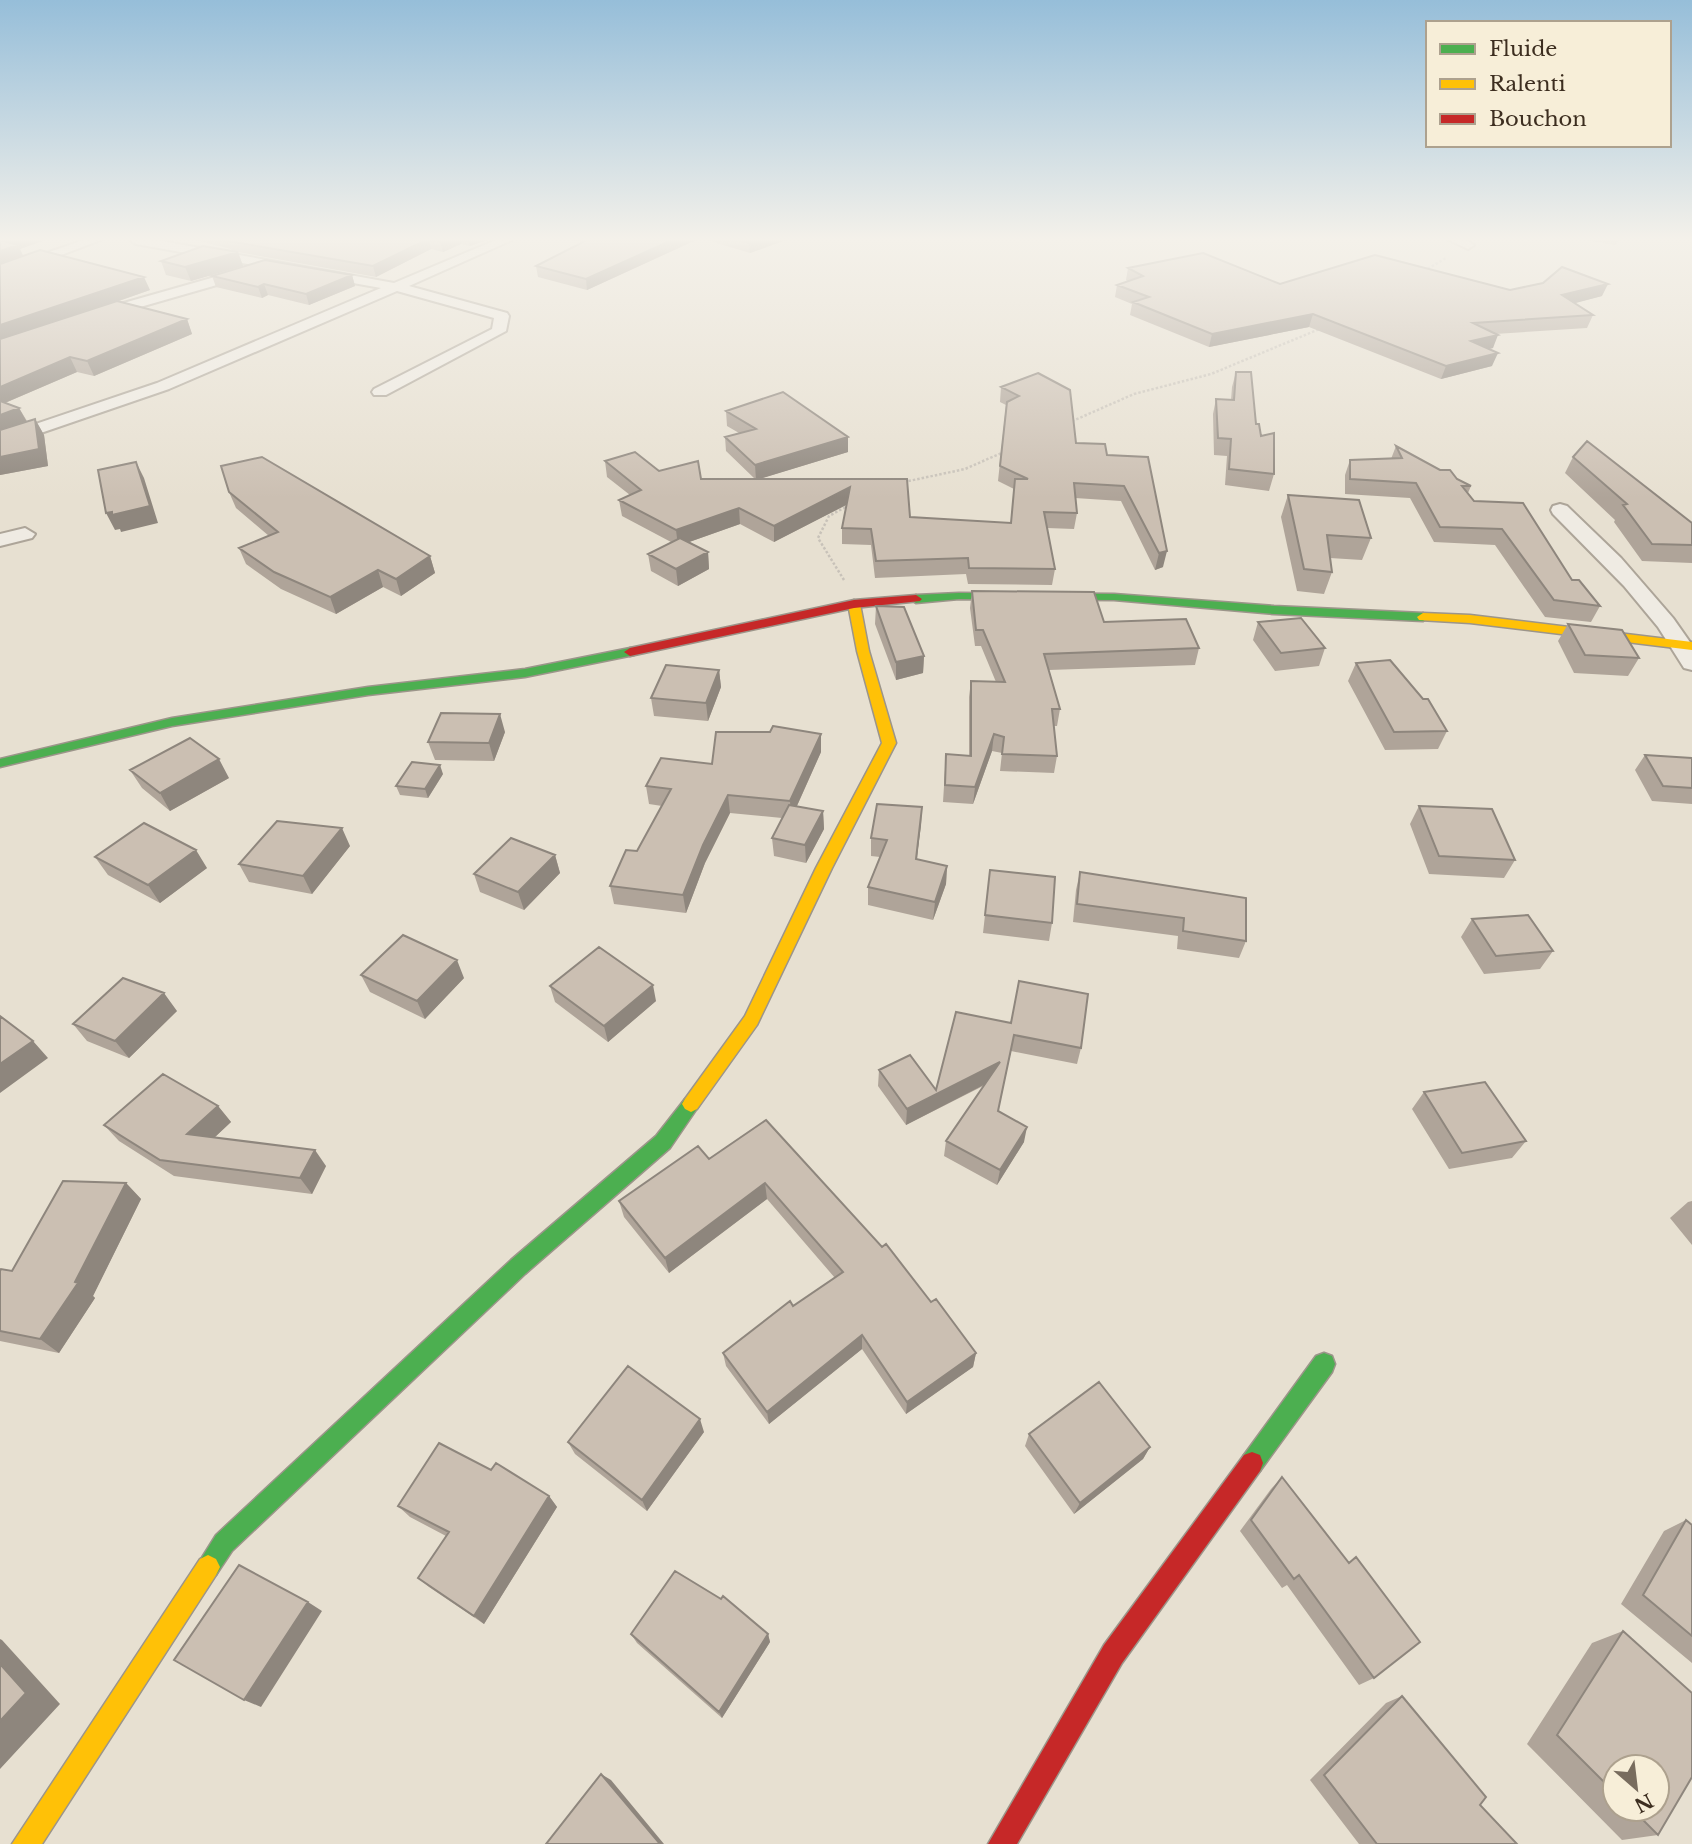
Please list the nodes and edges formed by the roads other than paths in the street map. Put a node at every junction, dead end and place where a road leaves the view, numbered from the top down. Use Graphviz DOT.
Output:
graph roads {
  1 [pos="304,326"];
  2 [pos="500,326"];
  3 [pos="380,392"];
  4 [pos="0,442"];
  5 [pos="1560,510"];
  6 [pos="25,534"];
  7 [pos="0,540"];
  8 [pos="853,604"];
  9 [pos="1689,651"];
  10 [pos="0,763"];
  11 [pos="1324,1363"];
  12 [pos="26,1844"];
  13 [pos="1002,1844"];
  1 -- 4 [label="street"];
  2 -- 3 [label="street"];
  5 -- 9 [label="street"];
  6 -- 7 [label="street"];
  8 -- 9 [label="street"];
  8 -- 10 [label="street"];
  8 -- 12 [label="street"];
  11 -- 13 [label="street"];
}
